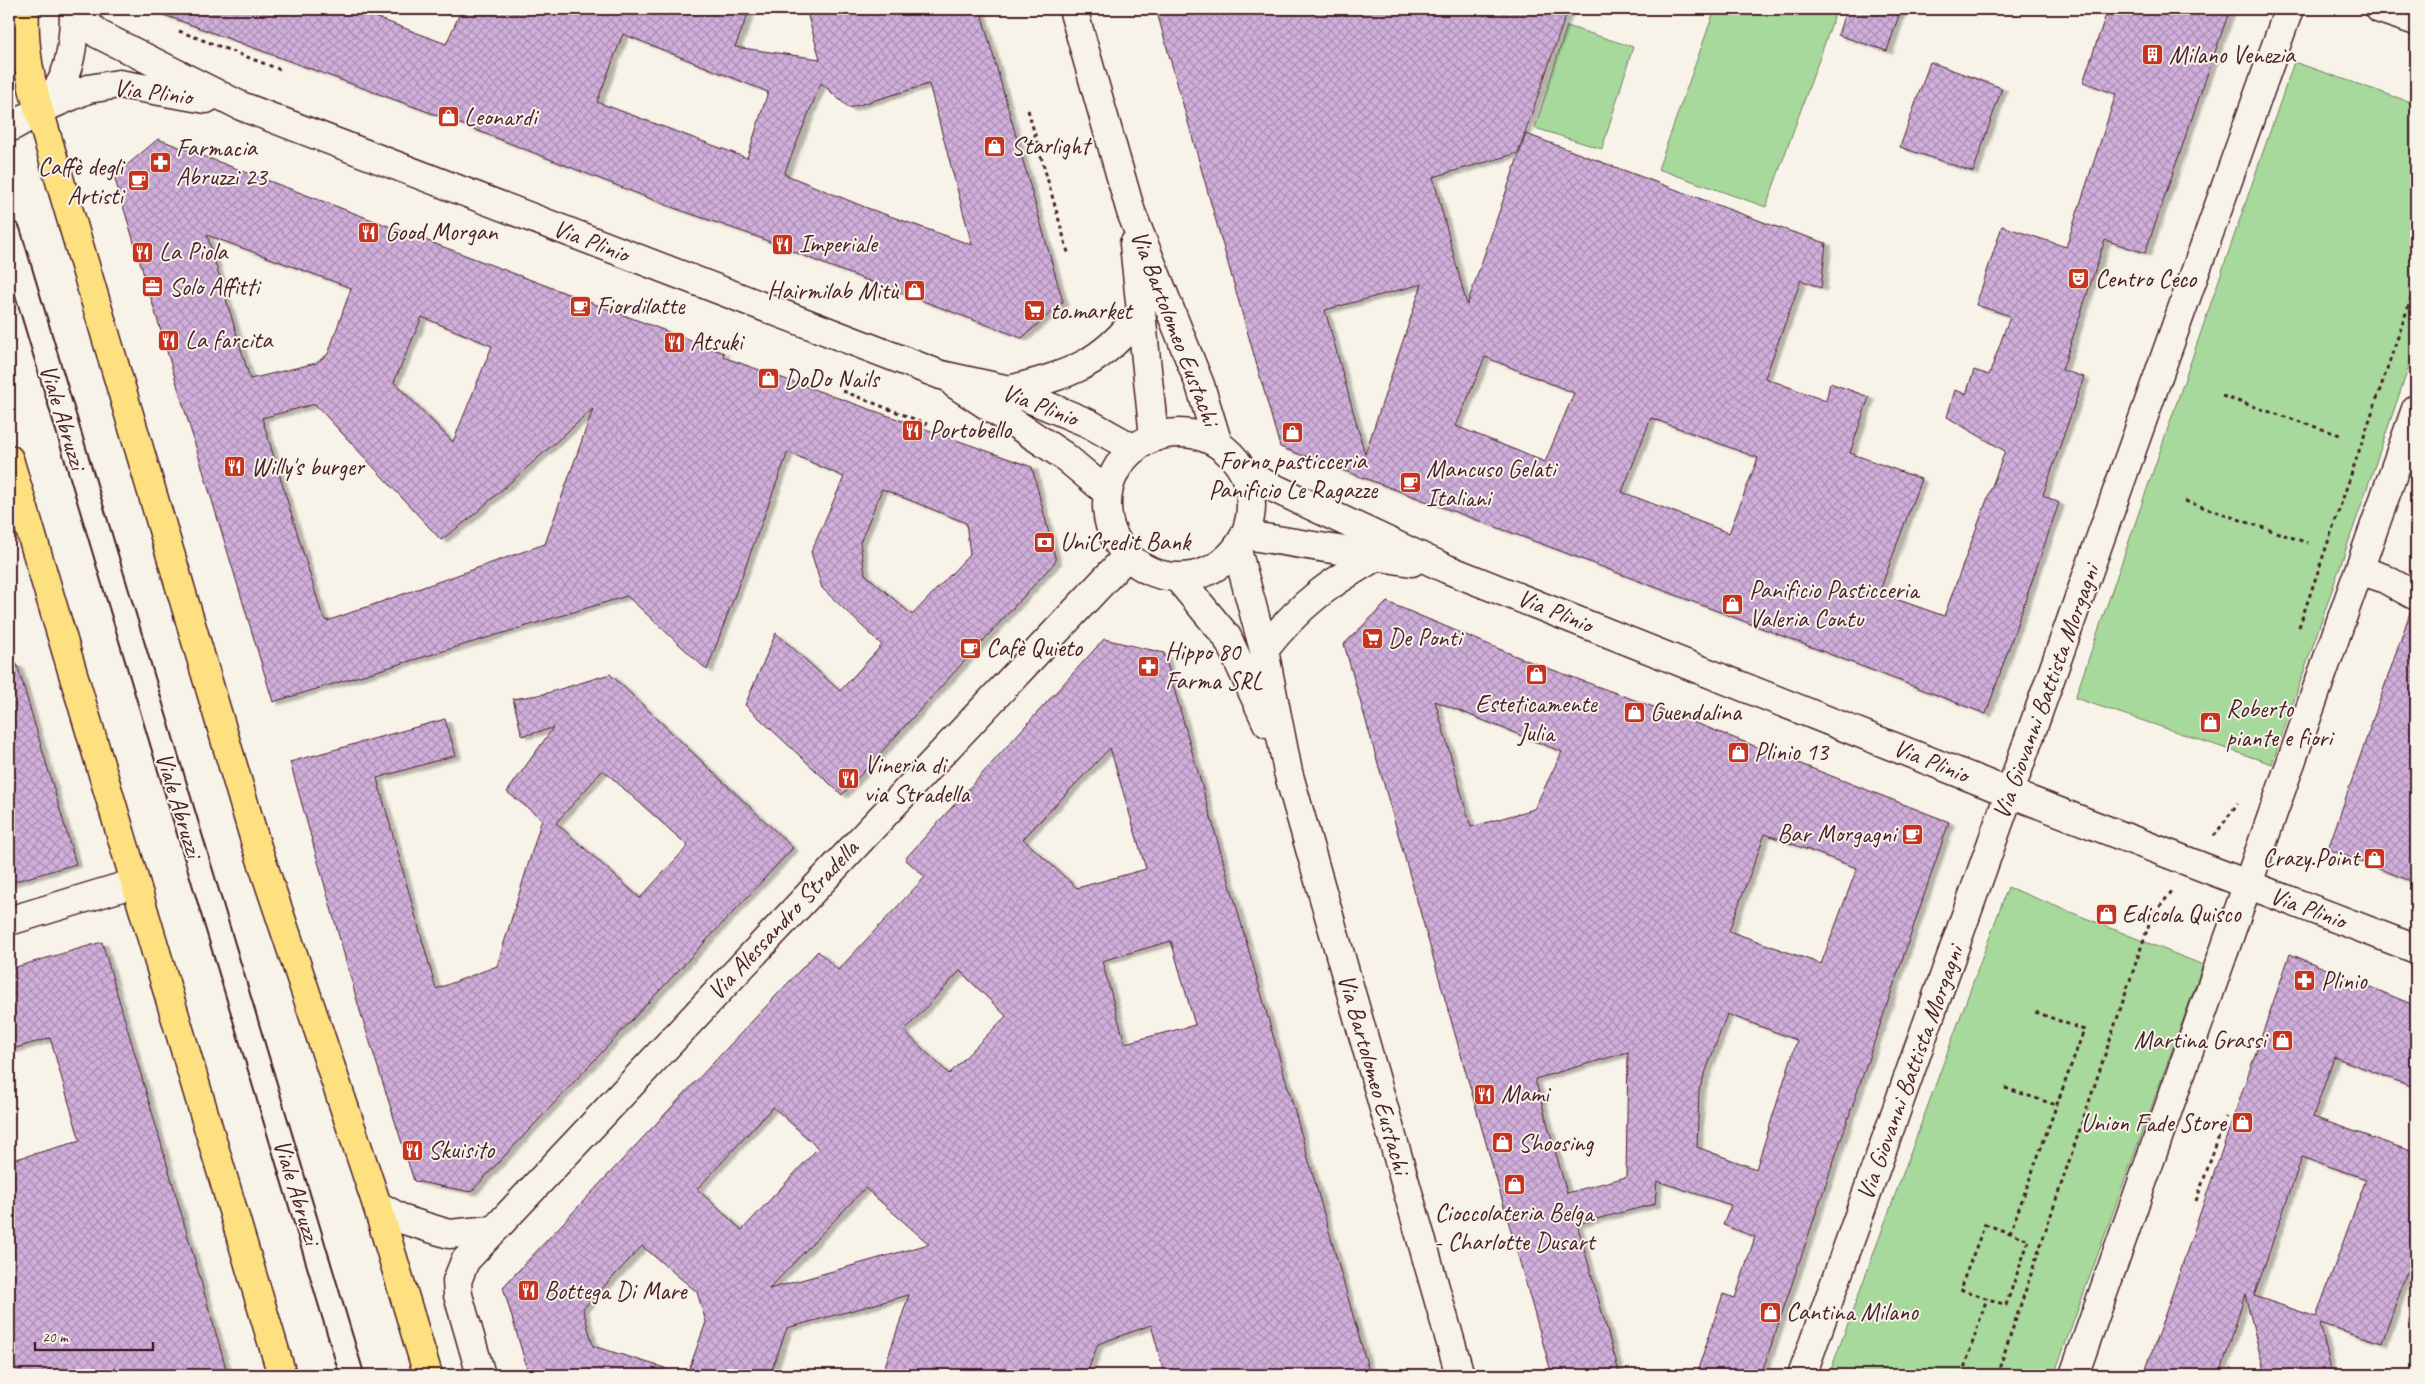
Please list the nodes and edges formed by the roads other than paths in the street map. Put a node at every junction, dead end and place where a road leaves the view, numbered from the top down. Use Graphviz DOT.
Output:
graph roads {
  1 [pos="25,9"];
  2 [pos="75,9"];
  3 [pos="1073,9"];
  4 [pos="2289,9"];
  5 [pos="2380,9"];
  6 [pos="2416,21"];
  7 [pos="241,106"];
  8 [pos="39,110"];
  9 [pos="9,128"];
  10 [pos="1131,212"];
  11 [pos="9,233"];
  12 [pos="1141,312"];
  13 [pos="941,374"];
  14 [pos="1009,390"];
  15 [pos="2416,409"];
  16 [pos="1144,443"];
  17 [pos="1218,444"];
  18 [pos="9,459"];
  19 [pos="1246,475"];
  20 [pos="1108,493"];
  21 [pos="1241,542"];
  22 [pos="1127,556"];
  23 [pos="1377,556"];
  24 [pos="1447,569"];
  25 [pos="2360,570"];
  26 [pos="1178,578"];
  27 [pos="2416,596"];
  28 [pos="1264,650"];
  29 [pos="1288,772"];
  30 [pos="2010,793"];
  31 [pos="135,883"];
  32 [pos="2248,886"];
  33 [pos="9,921"];
  34 [pos="2416,949"];
  35 [pos="377,1206"];
  36 [pos="492,1230"];
  37 [pos="282,1375"];
  38 [pos="352,1375"];
  39 [pos="428,1375"];
  40 [pos="481,1375"];
  41 [pos="1460,1375"];
  42 [pos="1802,1375"];
  43 [pos="2074,1375"];
  1 -- 8 [label="main road"];
  2 -- 7 [label="street, Via Plinio"];
  2 -- 8 [label="street"];
  3 -- 10 [label="street, Via Bartolomeo Eustachi"];
  4 -- 30 [label="street, Via Giovanni Battista Morgagni"];
  5 -- 6 [label="street"];
  7 -- 8 [label="street, Via Plinio"];
  7 -- 13 [label="street, Via Plinio"];
  8 -- 9 [label="street"];
  8 -- 35 [label="main road"];
  10 -- 12 [label="street, Via Bartolomeo Eustachi"];
  10 -- 17 [label="street, Via Bartolomeo Eustachi"];
  11 -- 38 [label="lane, Viale Abruzzi"];
  12 -- 14 [label="street, Via Bartolomeo Eustachi"];
  12 -- 16 [label="street, Via Bartolomeo Eustachi"];
  13 -- 14 [label="street, Via Plinio"];
  13 -- 20 [label="street, Via Plinio"];
  14 -- 16 [label="street, Via Plinio"];
  15 -- 25 [label="street"];
  16 -- 17 [label="street, Via Bartolomeo Eustachi"];
  16 -- 20 [label="street"];
  17 -- 19 [label="street, Via Bartolomeo Eustachi"];
  18 -- 31 [label="main road"];
  19 -- 21 [label="street, Via Bartolomeo Eustachi"];
  19 -- 24 [label="street, Via Plinio"];
  20 -- 22 [label="street"];
  21 -- 23 [label="street, Via Plinio"];
  21 -- 26 [label="street"];
  21 -- 28 [label="street, Via Bartolomeo Eustachi"];
  22 -- 26 [label="street"];
  22 -- 36 [label="street, Via Alessandro Stradella"];
  23 -- 24 [label="street, Via Plinio"];
  23 -- 28 [label="street"];
  24 -- 30 [label="street, Via Plinio"];
  25 -- 27 [label="street"];
  25 -- 32 [label="street"];
  26 -- 29 [label="street, Via Bartolomeo Eustachi"];
  28 -- 29 [label="street, Via Bartolomeo Eustachi"];
  29 -- 41 [label="street, Via Bartolomeo Eustachi"];
  30 -- 32 [label="street, Via Plinio"];
  30 -- 42 [label="street, Via Giovanni Battista Morgagni"];
  31 -- 33 [label="street"];
  31 -- 37 [label="main road"];
  32 -- 34 [label="street, Via Plinio"];
  32 -- 43 [label="street"];
  35 -- 36 [label="street"];
  35 -- 39 [label="main road"];
  36 -- 40 [label="street, Via Alessandro Stradella"];
}
